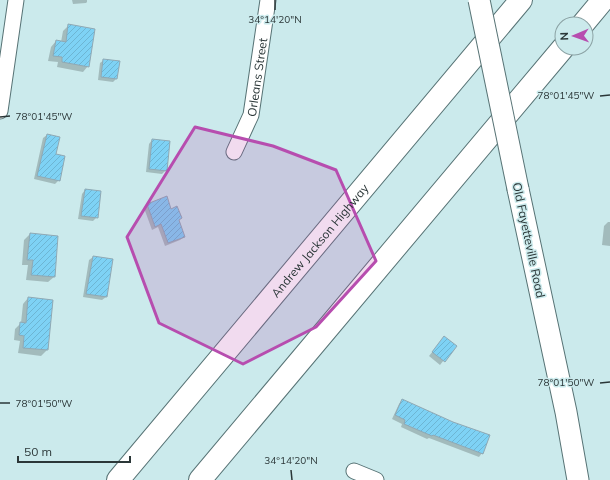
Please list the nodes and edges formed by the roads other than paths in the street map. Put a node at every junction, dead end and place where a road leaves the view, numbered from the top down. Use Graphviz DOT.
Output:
graph roads {
  1 [pos="16,0"];
  2 [pos="268,0"];
  3 [pos="479,0"];
  4 [pos="521,0"];
  5 [pos="603,0"];
  6 [pos="590,16"];
  7 [pos="556,56"];
  8 [pos="0,111"];
  9 [pos="234,152"];
  10 [pos="354,471"];
  11 [pos="118,480"];
  12 [pos="200,480"];
  13 [pos="376,480"];
  14 [pos="578,480"];
  1 -- 8 [label="street"];
  2 -- 9 [label="street, Orleans Street"];
  3 -- 14 [label="street, Old Fayetteville Road, bridge"];
  4 -- 11 [label="highway, Andrew Jackson Highway"];
  5 -- 6 [label="highway"];
  7 -- 12 [label="highway"];
  10 -- 13 [label="street"];
}
